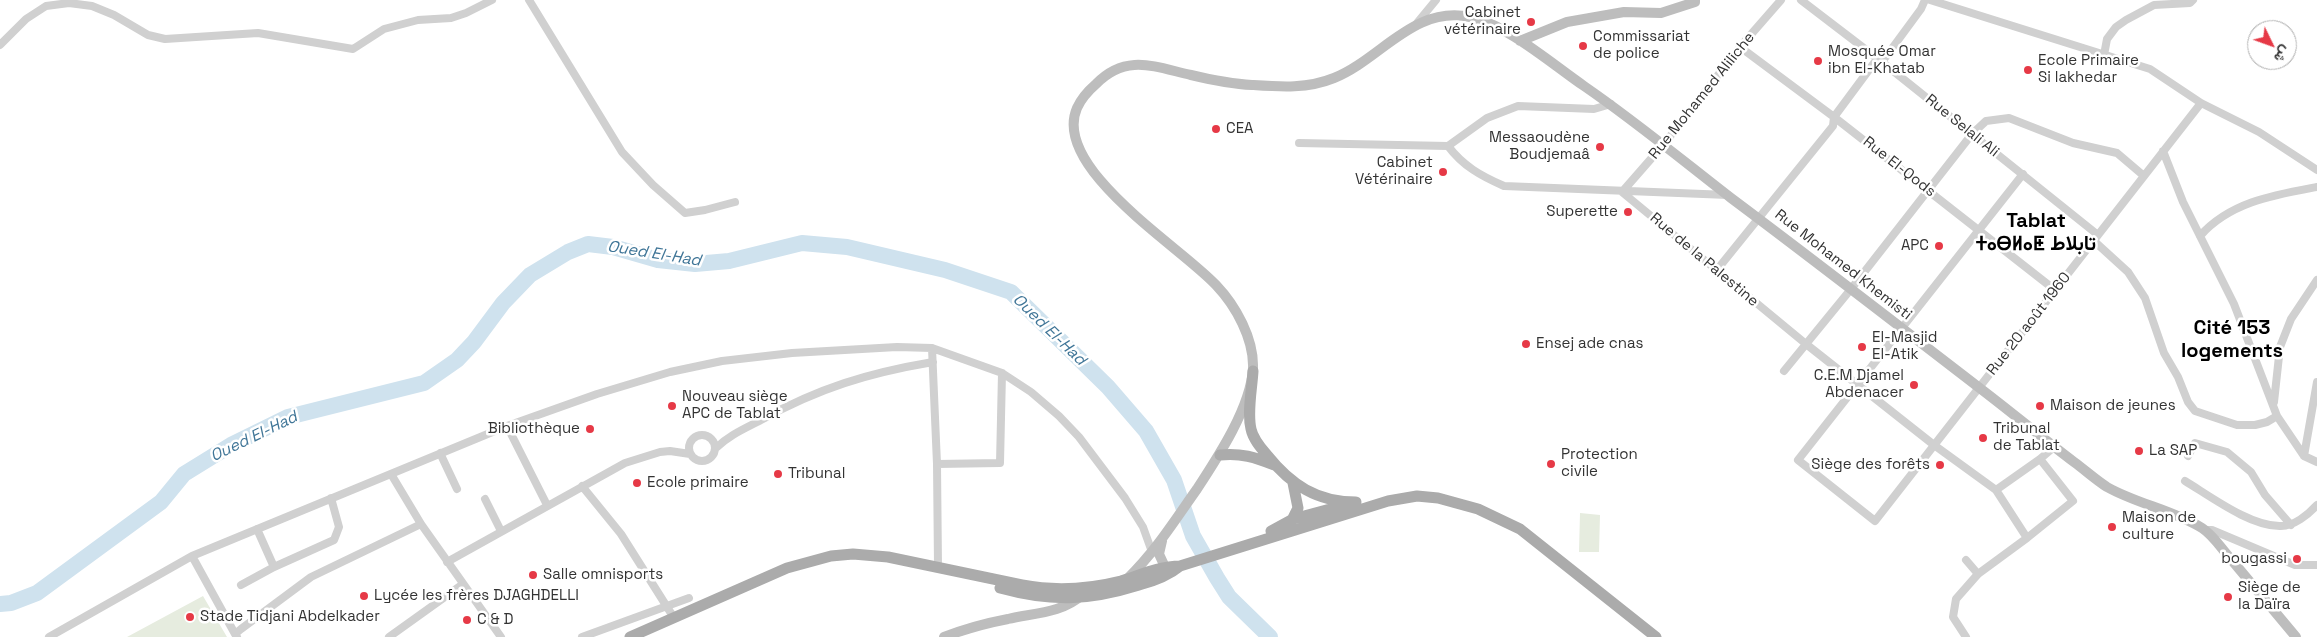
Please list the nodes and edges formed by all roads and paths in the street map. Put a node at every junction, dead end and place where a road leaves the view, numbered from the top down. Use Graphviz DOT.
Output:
graph roads {
  1 [pos="492,0"];
  2 [pos="529,0"];
  3 [pos="1436,0"];
  4 [pos="1781,0"];
  5 [pos="1801,0"];
  6 [pos="1925,0"];
  7 [pos="1930,0"];
  8 [pos="2193,0"];
  9 [pos="1696,1"];
  10 [pos="1417,23"];
  11 [pos="1520,42"];
  12 [pos="0,45"];
  13 [pos="1740,47"];
  14 [pos="2104,55"];
  15 [pos="1880,61"];
  16 [pos="2201,103"];
  17 [pos="1611,104"];
  18 [pos="1834,117"];
  19 [pos="1972,134"];
  20 [pos="1299,143"];
  21 [pos="1664,144"];
  22 [pos="1448,146"];
  23 [pos="2164,151"];
  24 [pos="2317,170"];
  25 [pos="2023,174"];
  26 [pos="2144,176"];
  27 [pos="2317,187"];
  28 [pos="1928,190"];
  29 [pos="1622,192"];
  30 [pos="1728,195"];
  31 [pos="735,202"];
  32 [pos="1758,218"];
  33 [pos="1978,230"];
  34 [pos="2200,236"];
  35 [pos="2096,238"];
  36 [pos="1716,271"];
  37 [pos="2317,280"];
  38 [pos="1851,290"];
  39 [pos="2055,290"];
  40 [pos="1901,329"];
  41 [pos="1806,344"];
  42 [pos="932,348"];
  43 [pos="933,362"];
  44 [pos="1253,371"];
  45 [pos="1784,371"];
  46 [pos="1002,373"];
  47 [pos="2317,382"];
  48 [pos="1858,383"];
  49 [pos="1979,387"];
  50 [pos="2274,404"];
  51 [pos="2277,416"];
  52 [pos="507,426"];
  53 [pos="729,437"];
  54 [pos="712,439"];
  55 [pos="691,441"];
  56 [pos="1934,445"];
  57 [pos="2054,447"];
  58 [pos="716,448"];
  59 [pos="670,451"];
  60 [pos="440,453"];
  61 [pos="690,454"];
  62 [pos="1220,455"];
  63 [pos="2188,456"];
  64 [pos="2304,456"];
  65 [pos="2040,459"];
  66 [pos="2317,462"];
  67 [pos="937,464"];
  68 [pos="1275,466"];
  69 [pos="390,474"];
  70 [pos="2185,481"];
  71 [pos="1294,483"];
  72 [pos="582,486"];
  73 [pos="457,488"];
  74 [pos="1996,490"];
  75 [pos="332,498"];
  76 [pos="485,499"];
  77 [pos="1388,501"];
  78 [pos="1356,502"];
  79 [pos="547,505"];
  80 [pos="2317,505"];
  81 [pos="1294,519"];
  82 [pos="421,524"];
  83 [pos="2291,524"];
  84 [pos="257,529"];
  85 [pos="2205,530"];
  86 [pos="501,531"];
  87 [pos="1166,534"];
  88 [pos="1274,536"];
  89 [pos="2027,538"];
  90 [pos="1248,544"];
  91 [pos="1152,552"];
  92 [pos="192,556"];
  93 [pos="1966,560"];
  94 [pos="447,562"];
  95 [pos="2317,565"];
  96 [pos="938,566"];
  97 [pos="1180,566"];
  98 [pos="274,567"];
  99 [pos="1165,567"];
  100 [pos="776,574"];
  101 [pos="1978,574"];
  102 [pos="1128,579"];
  103 [pos="463,584"];
  104 [pos="241,585"];
  105 [pos="1091,585"];
  106 [pos="689,598"];
  107 [pos="1078,599"];
  108 [pos="668,606"];
  109 [pos="674,618"];
  110 [pos="236,636"];
  111 [pos="49,637"];
  112 [pos="389,637"];
  113 [pos="501,637"];
  114 [pos="582,637"];
  115 [pos="630,637"];
  116 [pos="944,637"];
  117 [pos="1656,637"];
  118 [pos="1966,637"];
  119 [pos="2296,637"];
  1 -- 12 [label="street"];
  2 -- 31 [label="street"];
  3 -- 10 [label="street"];
  4 -- 13 [label="street, Rue Mohamed Aliliche"];
  5 -- 15 [label="street, Rue Selali Ali"];
  6 -- 15 [label="street"];
  7 -- 14 [label="street"];
  8 -- 14 [label="street"];
  9 -- 11 [label="main road"];
  10 -- 11 [label="main road, Rue Mohamed Khemisti"];
  10 -- 44 [label="main road, Rue Mohamed Khemisti"];
  11 -- 17 [label="main road, Rue Mohamed Khemisti"];
  13 -- 18 [label="street, Rue El-Qods"];
  13 -- 21 [label="street, Rue Mohamed Aliliche"];
  14 -- 16 [label="street"];
  15 -- 18 [label="street"];
  15 -- 19 [label="street, Rue Selali Ali"];
  16 -- 23 [label="street, Rue 20 août 1960"];
  16 -- 24 [label="street"];
  17 -- 21 [label="main road, Rue Mohamed Khemisti"];
  17 -- 22 [label="street"];
  18 -- 28 [label="street, Rue El-Qods"];
  18 -- 32 [label="street"];
  19 -- 25 [label="street, Rue Selali Ali"];
  19 -- 26 [label="street"];
  19 -- 28 [label="street"];
  20 -- 22 [label="street"];
  21 -- 29 [label="street, Rue Mohamed Aliliche"];
  21 -- 30 [label="main road, Rue Mohamed Khemisti"];
  22 -- 29 [label="street"];
  23 -- 26 [label="street, Rue 20 août 1960"];
  23 -- 34 [label="street"];
  25 -- 33 [label="street"];
  25 -- 35 [label="street, Rue Selali Ali"];
  26 -- 35 [label="street, Rue 20 août 1960"];
  27 -- 34 [label="street"];
  28 -- 33 [label="street, Rue El-Qods"];
  28 -- 38 [label="street"];
  29 -- 30 [label="street"];
  29 -- 36 [label="street, Rue de la Palestine"];
  30 -- 32 [label="main road, Rue Mohamed Khemisti"];
  32 -- 36 [label="street"];
  32 -- 38 [label="main road, Rue Mohamed Khemisti"];
  33 -- 39 [label="street, Rue El-Qods"];
  33 -- 40 [label="street"];
  34 -- 50 [label="street"];
  35 -- 39 [label="street, Rue 20 août 1960"];
  35 -- 51 [label="street, Rue Selali Ali"];
  36 -- 41 [label="street, Rue de la Palestine"];
  37 -- 50 [label="street"];
  38 -- 40 [label="main road, Rue Mohamed Khemisti"];
  38 -- 41 [label="street"];
  39 -- 49 [label="street, Rue 20 août 1960"];
  40 -- 48 [label="street"];
  40 -- 49 [label="main road, Rue Mohamed Khemisti"];
  41 -- 45 [label="street"];
  41 -- 48 [label="street, Rue de la Palestine"];
  42 -- 43 [label="street"];
  42 -- 46 [label="street"];
  42 -- 52 [label="street"];
  43 -- 53 [label="street"];
  43 -- 67 [label="street"];
  44 -- 62 [label="main road"];
  44 -- 68 [label="main road"];
  46 -- 67 [label="street"];
  46 -- 91 [label="street"];
  47 -- 64 [label="street"];
  48 -- 56 [label="street, Rue de la Palestine"];
  48 -- 56 [label="street, Rue 20 août 1960"];
  49 -- 56 [label="street, Rue 20 août 1960"];
  49 -- 57 [label="main road, Rue Mohamed Khemisti"];
  50 -- 51 [label="street"];
  51 -- 64 [label="street"];
  52 -- 60 [label="street"];
  52 -- 79 [label="street"];
  53 -- 54 [label="street"];
  53 -- 58 [label="street"];
  54 -- 55 [label="street"];
  54 -- 58 [label="street"];
  55 -- 59 [label="street"];
  55 -- 61 [label="street"];
  56 -- 74 [label="street, Rue de la Palestine"];
  57 -- 65 [label="street"];
  57 -- 85 [label="main road, Rue Mohamed Khemisti"];
  58 -- 61 [label="street"];
  59 -- 61 [label="street"];
  59 -- 72 [label="street"];
  60 -- 69 [label="street"];
  60 -- 73 [label="street"];
  62 -- 68 [label="main road"];
  62 -- 87 [label="main road"];
  63 -- 83 [label="street"];
  64 -- 66 [label="street"];
  65 -- 74 [label="street"];
  65 -- 89 [label="street"];
  67 -- 96 [label="street"];
  68 -- 71 [label="main road"];
  69 -- 75 [label="street"];
  69 -- 82 [label="street"];
  70 -- 83 [label="street"];
  71 -- 78 [label="main road"];
  71 -- 81 [label="main road"];
  72 -- 79 [label="street"];
  72 -- 108 [label="street"];
  74 -- 89 [label="street"];
  75 -- 84 [label="street"];
  75 -- 98 [label="street"];
  76 -- 86 [label="street"];
  77 -- 78 [label="main road"];
  77 -- 88 [label="main road"];
  77 -- 117 [label="main road"];
  78 -- 81 [label="main road"];
  79 -- 86 [label="street"];
  80 -- 83 [label="street"];
  81 -- 88 [label="main road"];
  81 -- 90 [label="main road"];
  82 -- 94 [label="street"];
  82 -- 110 [label="street"];
  84 -- 92 [label="street"];
  84 -- 98 [label="street"];
  85 -- 95 [label="street"];
  85 -- 119 [label="main road"];
  86 -- 94 [label="street"];
  87 -- 91 [label="main road"];
  87 -- 99 [label="main road"];
  88 -- 90 [label="main road"];
  89 -- 101 [label="street"];
  90 -- 97 [label="main road"];
  91 -- 102 [label="main road"];
  92 -- 110 [label="street"];
  92 -- 111 [label="street"];
  93 -- 101 [label="street"];
  94 -- 103 [label="street"];
  96 -- 100 [label="main road"];
  96 -- 105 [label="main road"];
  97 -- 99 [label="main road"];
  97 -- 107 [label="main road"];
  98 -- 104 [label="street"];
  99 -- 102 [label="main road"];
  100 -- 107 [label="main road"];
  100 -- 109 [label="main road"];
  101 -- 118 [label="street"];
  102 -- 105 [label="main road"];
  103 -- 112 [label="street"];
  103 -- 113 [label="street"];
  105 -- 107 [label="main road"];
  106 -- 108 [label="street"];
  107 -- 116 [label="main road"];
  108 -- 109 [label="street"];
  108 -- 114 [label="street"];
  109 -- 115 [label="main road"];
}
